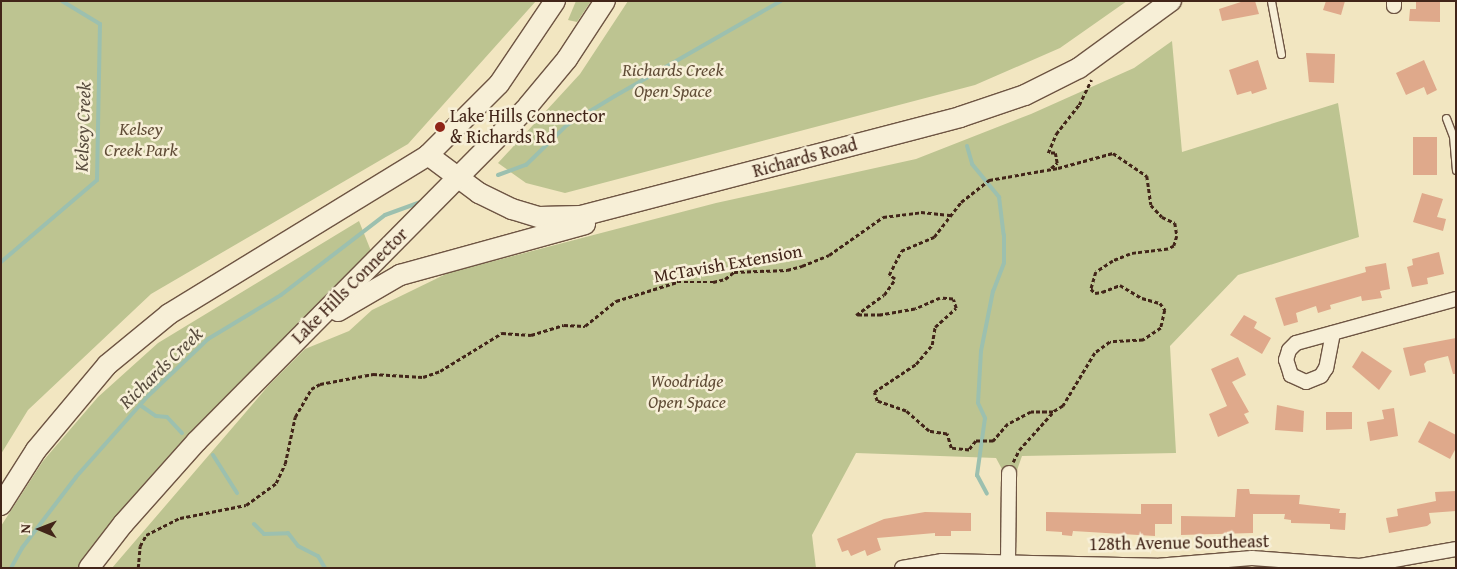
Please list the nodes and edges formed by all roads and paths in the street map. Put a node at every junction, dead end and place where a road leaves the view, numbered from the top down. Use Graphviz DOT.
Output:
graph roads {
  1 [pos="555,1"];
  2 [pos="605,1"];
  3 [pos="1171,1"];
  4 [pos="1271,1"];
  5 [pos="1280,54"];
  6 [pos="1091,80"];
  7 [pos="1446,118"];
  8 [pos="428,155"];
  9 [pos="1050,168"];
  10 [pos="1456,170"];
  11 [pos="457,178"];
  12 [pos="667,194"];
  13 [pos="952,215"];
  14 [pos="1456,299"];
  15 [pos="1333,333"];
  16 [pos="301,336"];
  17 [pos="1053,412"];
  18 [pos="1009,473"];
  19 [pos="1,505"];
  20 [pos="1456,550"];
  21 [pos="1008,561"];
  22 [pos="90,568"];
  23 [pos="138,568"];
  24 [pos="902,568"];
  1 -- 8 [label="main road"];
  2 -- 11 [label="main road, Lake Hills Connector"];
  3 -- 12 [label="main road, Richards Road"];
  4 -- 5 [label="lane"];
  6 -- 9 [label="path"];
  7 -- 10 [label="lane"];
  8 -- 11 [label="main road, Richards Road"];
  8 -- 19 [label="main road"];
  9 -- 13 [label="path"];
  9 -- 17 [label="path"];
  11 -- 12 [label="main road, Richards Road"];
  11 -- 16 [label="main road, Lake Hills Connector"];
  12 -- 16 [label="main road"];
  13 -- 17 [label="path"];
  13 -- 23 [label="path, McTavish Extension"];
  14 -- 15 [label="street"];
  16 -- 22 [label="main road, Lake Hills Connector"];
  17 -- 18 [label="path"];
  18 -- 21 [label="street"];
  20 -- 21 [label="street, 128th Avenue Southeast"];
  21 -- 24 [label="street, 128th Avenue Southeast"];
}
